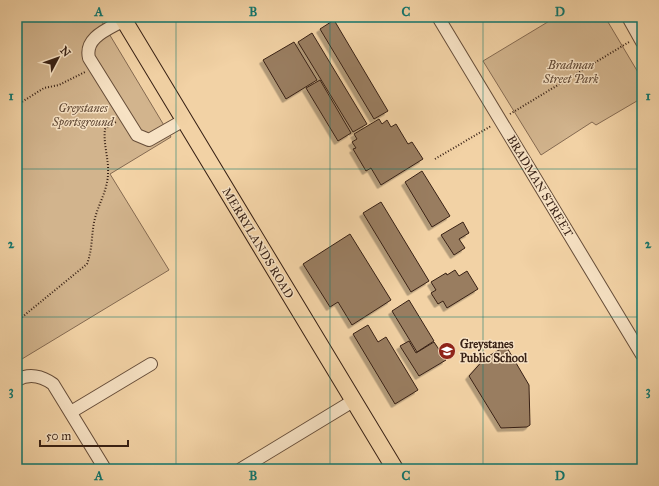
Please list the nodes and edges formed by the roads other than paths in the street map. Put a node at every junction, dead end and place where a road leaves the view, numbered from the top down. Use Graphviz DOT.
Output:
graph roads {
  1 [pos="438,17"];
  2 [pos="628,17"];
  3 [pos="123,19"];
  4 [pos="640,39"];
  5 [pos="184,120"];
  6 [pos="642,355"];
  7 [pos="151,364"];
  8 [pos="17,380"];
  9 [pos="353,401"];
  10 [pos="71,412"];
  11 [pos="105,469"];
  12 [pos="241,469"];
  13 [pos="394,469"];
  1 -- 6 [label="street, BRADMAN STREET"];
  2 -- 4 [label="street"];
  3 -- 5 [label="main road, MERRYLANDS ROAD"];
  3 -- 5 [label="street"];
  5 -- 9 [label="main road, MERRYLANDS ROAD"];
  7 -- 10 [label="street"];
  8 -- 10 [label="street"];
  9 -- 12 [label="street"];
  9 -- 13 [label="main road, MERRYLANDS ROAD"];
  10 -- 11 [label="street"];
}
